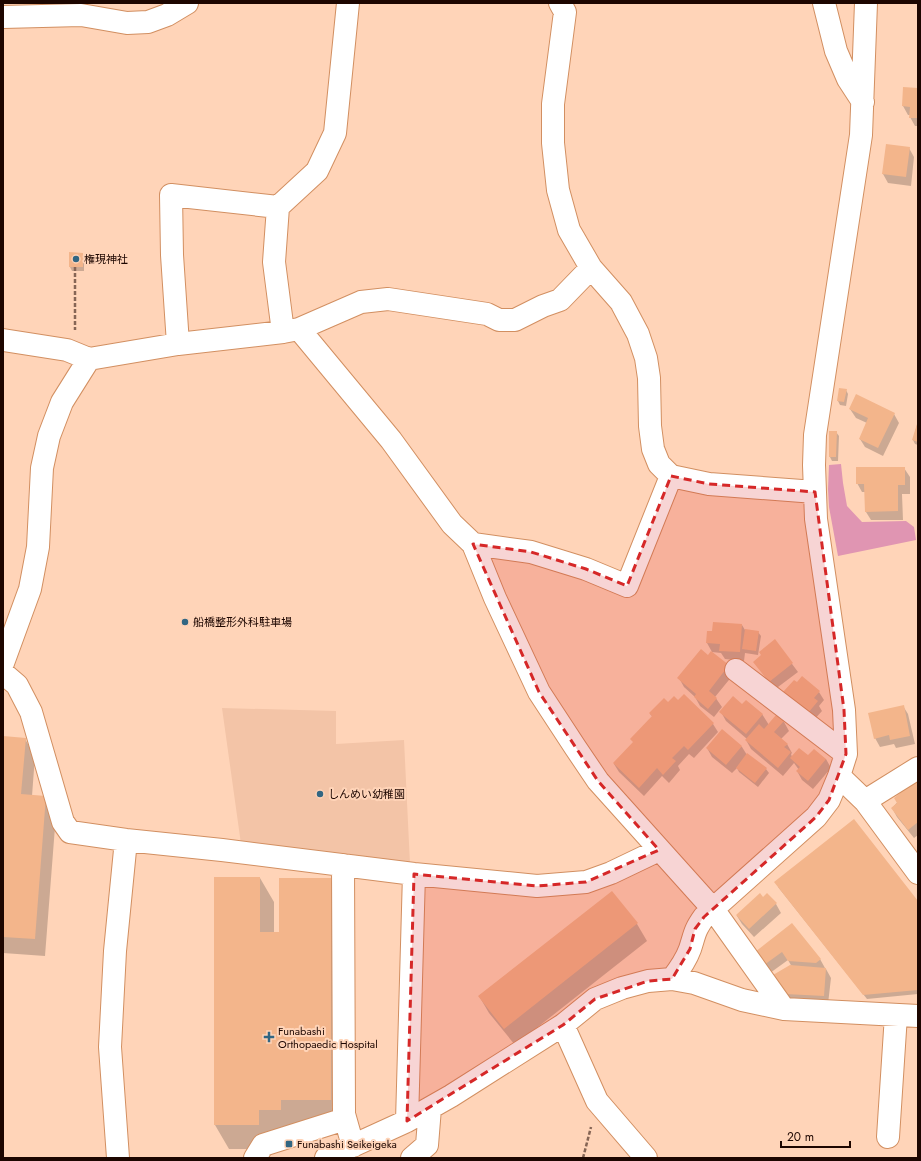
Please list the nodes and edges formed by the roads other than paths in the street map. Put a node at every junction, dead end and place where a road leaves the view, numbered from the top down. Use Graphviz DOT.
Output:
graph roads {
  1 [pos="187,3"];
  2 [pos="348,3"];
  3 [pos="560,3"];
  4 [pos="824,3"];
  5 [pos="866,3"];
  6 [pos="3,17"];
  7 [pos="863,102"];
  8 [pos="278,207"];
  9 [pos="591,268"];
  10 [pos="291,330"];
  11 [pos="3,340"];
  12 [pos="178,344"];
  13 [pos="82,355"];
  14 [pos="671,476"];
  15 [pos="815,492"];
  16 [pos="474,544"];
  17 [pos="3,663"];
  18 [pos="736,670"];
  19 [pos="3,673"];
  20 [pos="846,754"];
  21 [pos="918,768"];
  22 [pos="839,776"];
  23 [pos="865,802"];
  24 [pos="126,840"];
  25 [pos="659,850"];
  26 [pos="343,865"];
  27 [pos="918,873"];
  28 [pos="414,874"];
  29 [pos="713,909"];
  30 [pos="672,979"];
  31 [pos="784,1009"];
  32 [pos="896,1015"];
  33 [pos="918,1016"];
  34 [pos="563,1025"];
  35 [pos="430,1108"];
  36 [pos="345,1119"];
  37 [pos="407,1121"];
  38 [pos="888,1137"];
  39 [pos="353,1146"];
  40 [pos="118,1158"];
  41 [pos="255,1158"];
  42 [pos="326,1158"];
  43 [pos="412,1158"];
  44 [pos="646,1158"];
  1 -- 6 [label="street"];
  2 -- 8 [label="street"];
  3 -- 9 [label="street"];
  4 -- 7 [label="street"];
  5 -- 7 [label="street"];
  7 -- 15 [label="street"];
  8 -- 10 [label="street"];
  8 -- 12 [label="street"];
  9 -- 10 [label="street"];
  9 -- 14 [label="street"];
  10 -- 12 [label="street"];
  10 -- 16 [label="street"];
  11 -- 13 [label="street"];
  12 -- 13 [label="street"];
  13 -- 17 [label="street"];
  14 -- 15 [label="street"];
  14 -- 16 [label="street"];
  15 -- 20 [label="street"];
  16 -- 25 [label="street"];
  18 -- 20 [label="street"];
  19 -- 24 [label="street"];
  20 -- 22 [label="street"];
  21 -- 23 [label="street"];
  22 -- 23 [label="street"];
  22 -- 29 [label="street"];
  23 -- 27 [label="street"];
  24 -- 26 [label="street"];
  24 -- 40 [label="street"];
  25 -- 28 [label="street"];
  25 -- 29 [label="street"];
  26 -- 28 [label="street"];
  26 -- 36 [label="street"];
  28 -- 37 [label="street"];
  29 -- 30 [label="street"];
  29 -- 31 [label="street"];
  30 -- 31 [label="street"];
  30 -- 34 [label="street"];
  31 -- 32 [label="street"];
  32 -- 33 [label="street"];
  32 -- 38 [label="street"];
  34 -- 35 [label="street"];
  34 -- 44 [label="street"];
  35 -- 37 [label="street"];
  35 -- 43 [label="street"];
  36 -- 39 [label="street"];
  36 -- 41 [label="street"];
  37 -- 39 [label="street"];
  39 -- 42 [label="street"];
}
